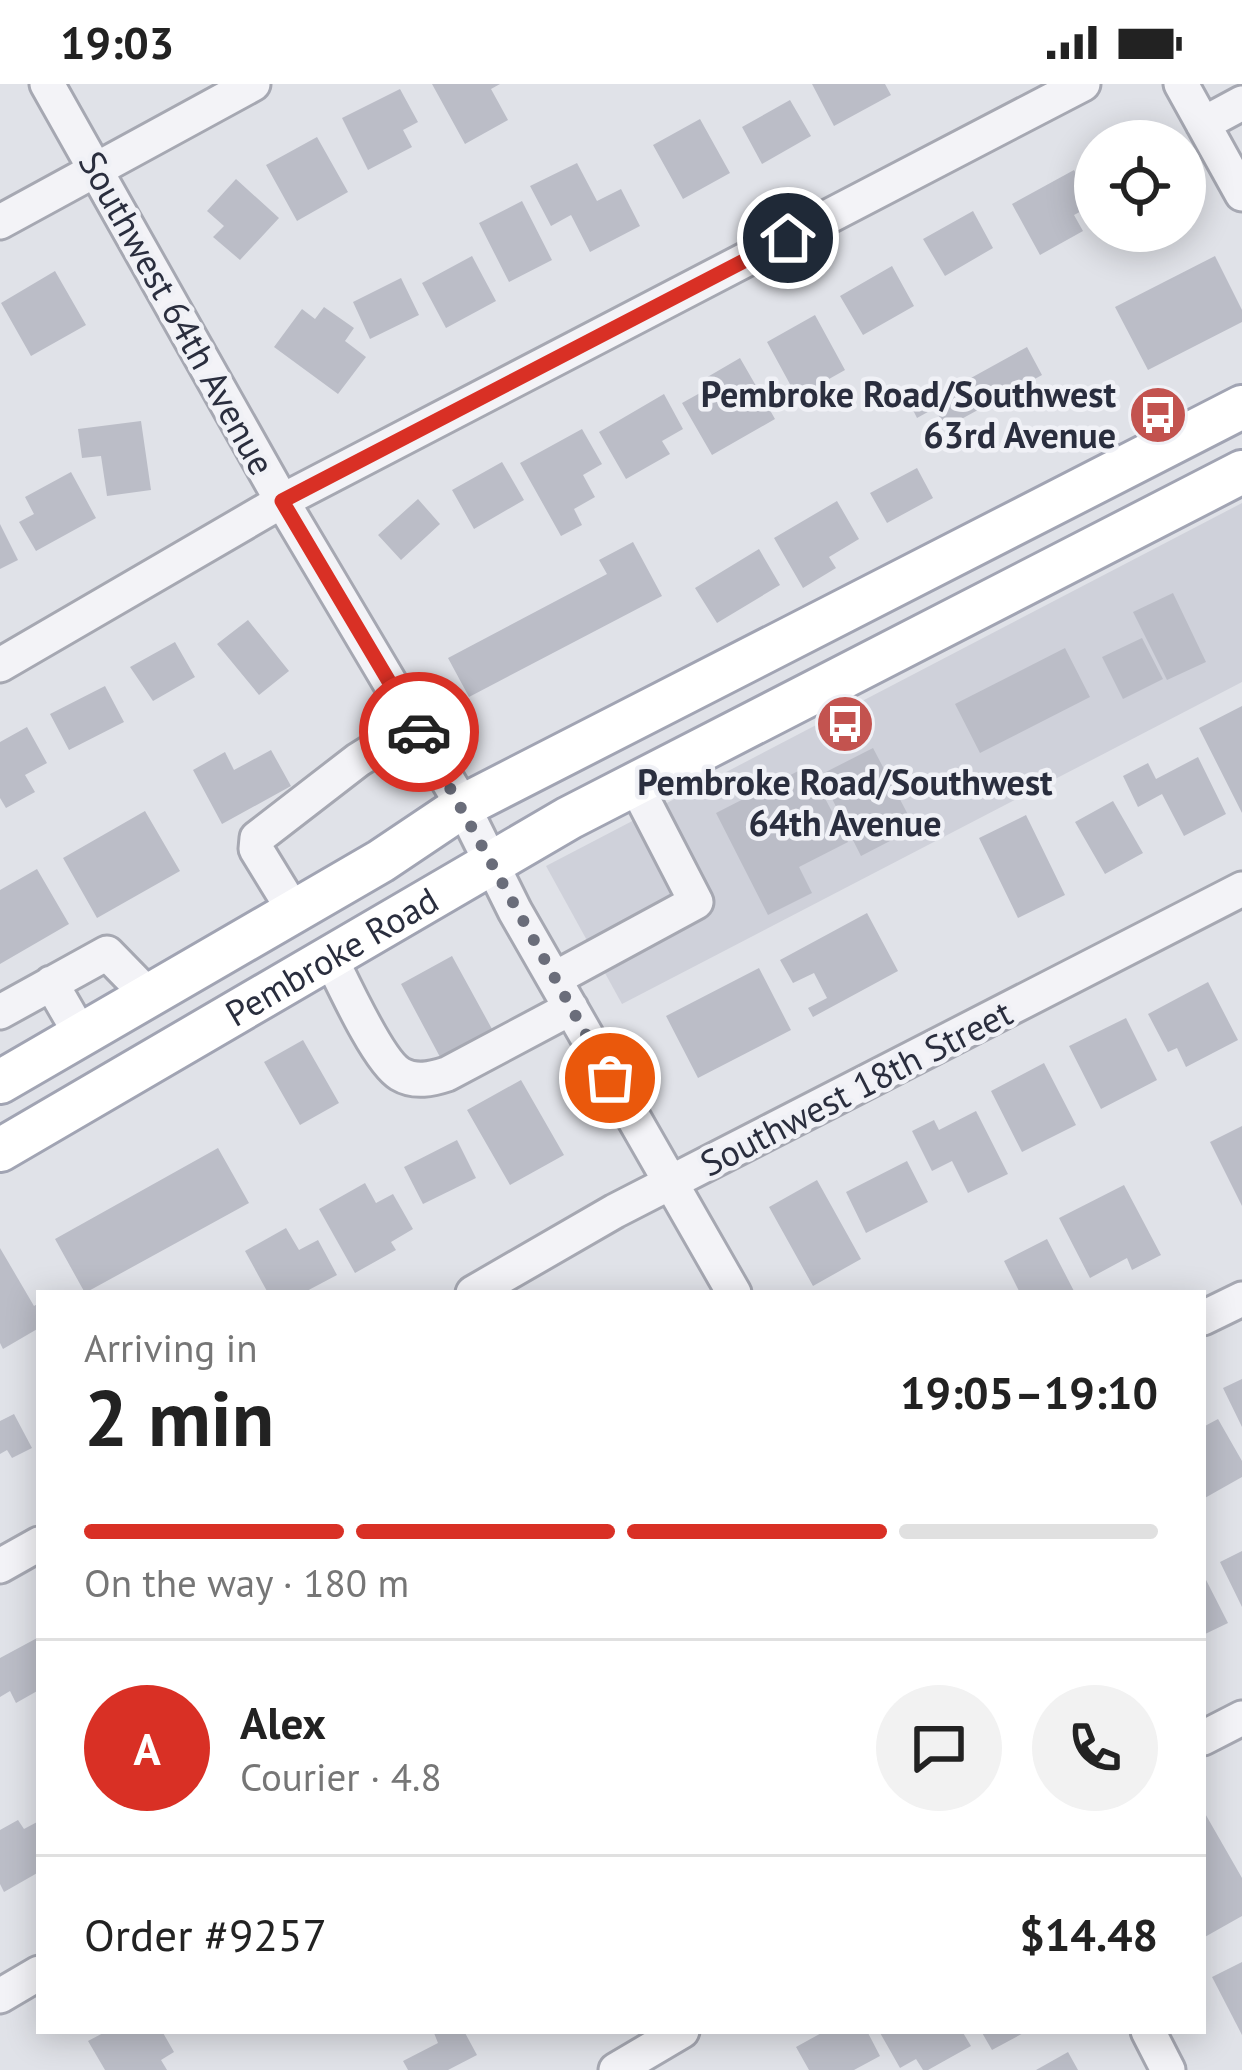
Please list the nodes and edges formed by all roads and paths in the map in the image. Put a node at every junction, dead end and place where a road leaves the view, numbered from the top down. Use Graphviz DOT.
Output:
graph roads {
  1 [pos="47,84"];
  2 [pos="253,84"];
  3 [pos="1083,84"];
  4 [pos="1181,84"];
  5 [pos="1242,103"];
  6 [pos="1201,120"];
  7 [pos="1206,122"];
  8 [pos="1206,129"];
  9 [pos="95,167"];
  10 [pos="1242,194"];
  11 [pos="0,222"];
  12 [pos="1242,407"];
  13 [pos="1242,450"];
  14 [pos="1242,472"];
  15 [pos="282,501"];
  16 [pos="877,658"];
  17 [pos="0,665"];
  18 [pos="415,725"];
  19 [pos="635,784"];
  20 [pos="463,806"];
  21 [pos="491,866"];
  22 [pos="1242,889"];
  23 [pos="294,911"];
  24 [pos="329,956"];
  25 [pos="51,983"];
  26 [pos="562,994"];
  27 [pos="149,996"];
  28 [pos="0,1012"];
  29 [pos="81,1035"];
  30 [pos="0,1082"];
  31 [pos="0,1150"];
  32 [pos="669,1184"];
  33 [pos="478,1290"];
  34 [pos="732,1290"];
  35 [pos="1242,1299"];
  36 [pos="1206,1317"];
  37 [pos="36,1546"];
  38 [pos="0,1566"];
  39 [pos="1242,1718"];
  40 [pos="1206,1736"];
  41 [pos="36,1975"];
  42 [pos="0,1996"];
  43 [pos="677,2034"];
  44 [pos="1150,2034"];
  45 [pos="616,2070"];
  46 [pos="1168,2070"];
  1 -- 9 [label="street, Southwest 64th Avenue"];
  2 -- 9 [label="street"];
  3 -- 15 [label="street"];
  4 -- 6 [label="street"];
  5 -- 7 [label="street"];
  8 -- 10 [label="street"];
  9 -- 11 [label="street"];
  9 -- 15 [label="street, Southwest 64th Avenue"];
  12 -- 20 [label="main road, Pembroke Road"];
  13 -- 16 [label="main road"];
  14 -- 16 [label="main road, Pembroke Road"];
  15 -- 17 [label="street"];
  15 -- 18 [label="street, Southwest 64th Avenue"];
  16 -- 19 [label="main road, Pembroke Road"];
  18 -- 20 [label="street, Southwest 64th Avenue"];
  18 -- 23 [label="street"];
  19 -- 21 [label="main road, Pembroke Road"];
  19 -- 26 [label="street"];
  20 -- 21 [label="street, Southwest 64th Avenue"];
  20 -- 23 [label="main road, Pembroke Road"];
  21 -- 24 [label="main road, Pembroke Road"];
  21 -- 26 [label="street, Southwest 64th Avenue"];
  22 -- 32 [label="street, Southwest 18th Street"];
  23 -- 27 [label="main road, Pembroke Road"];
  24 -- 26 [label="street"];
  24 -- 31 [label="main road, Pembroke Road"];
  25 -- 27 [label="street"];
  25 -- 28 [label="street"];
  25 -- 29 [label="street"];
  26 -- 32 [label="street, Southwest 64th Avenue"];
  27 -- 29 [label="main road, Pembroke Road"];
  29 -- 30 [label="main road, Pembroke Road"];
  32 -- 33 [label="street, Southwest 18th Street"];
  32 -- 34 [label="street, Southwest 64th Avenue"];
  35 -- 36 [label="street"];
  37 -- 38 [label="street"];
  39 -- 40 [label="street"];
  41 -- 42 [label="street"];
  43 -- 45 [label="street"];
  44 -- 46 [label="street"];
}
